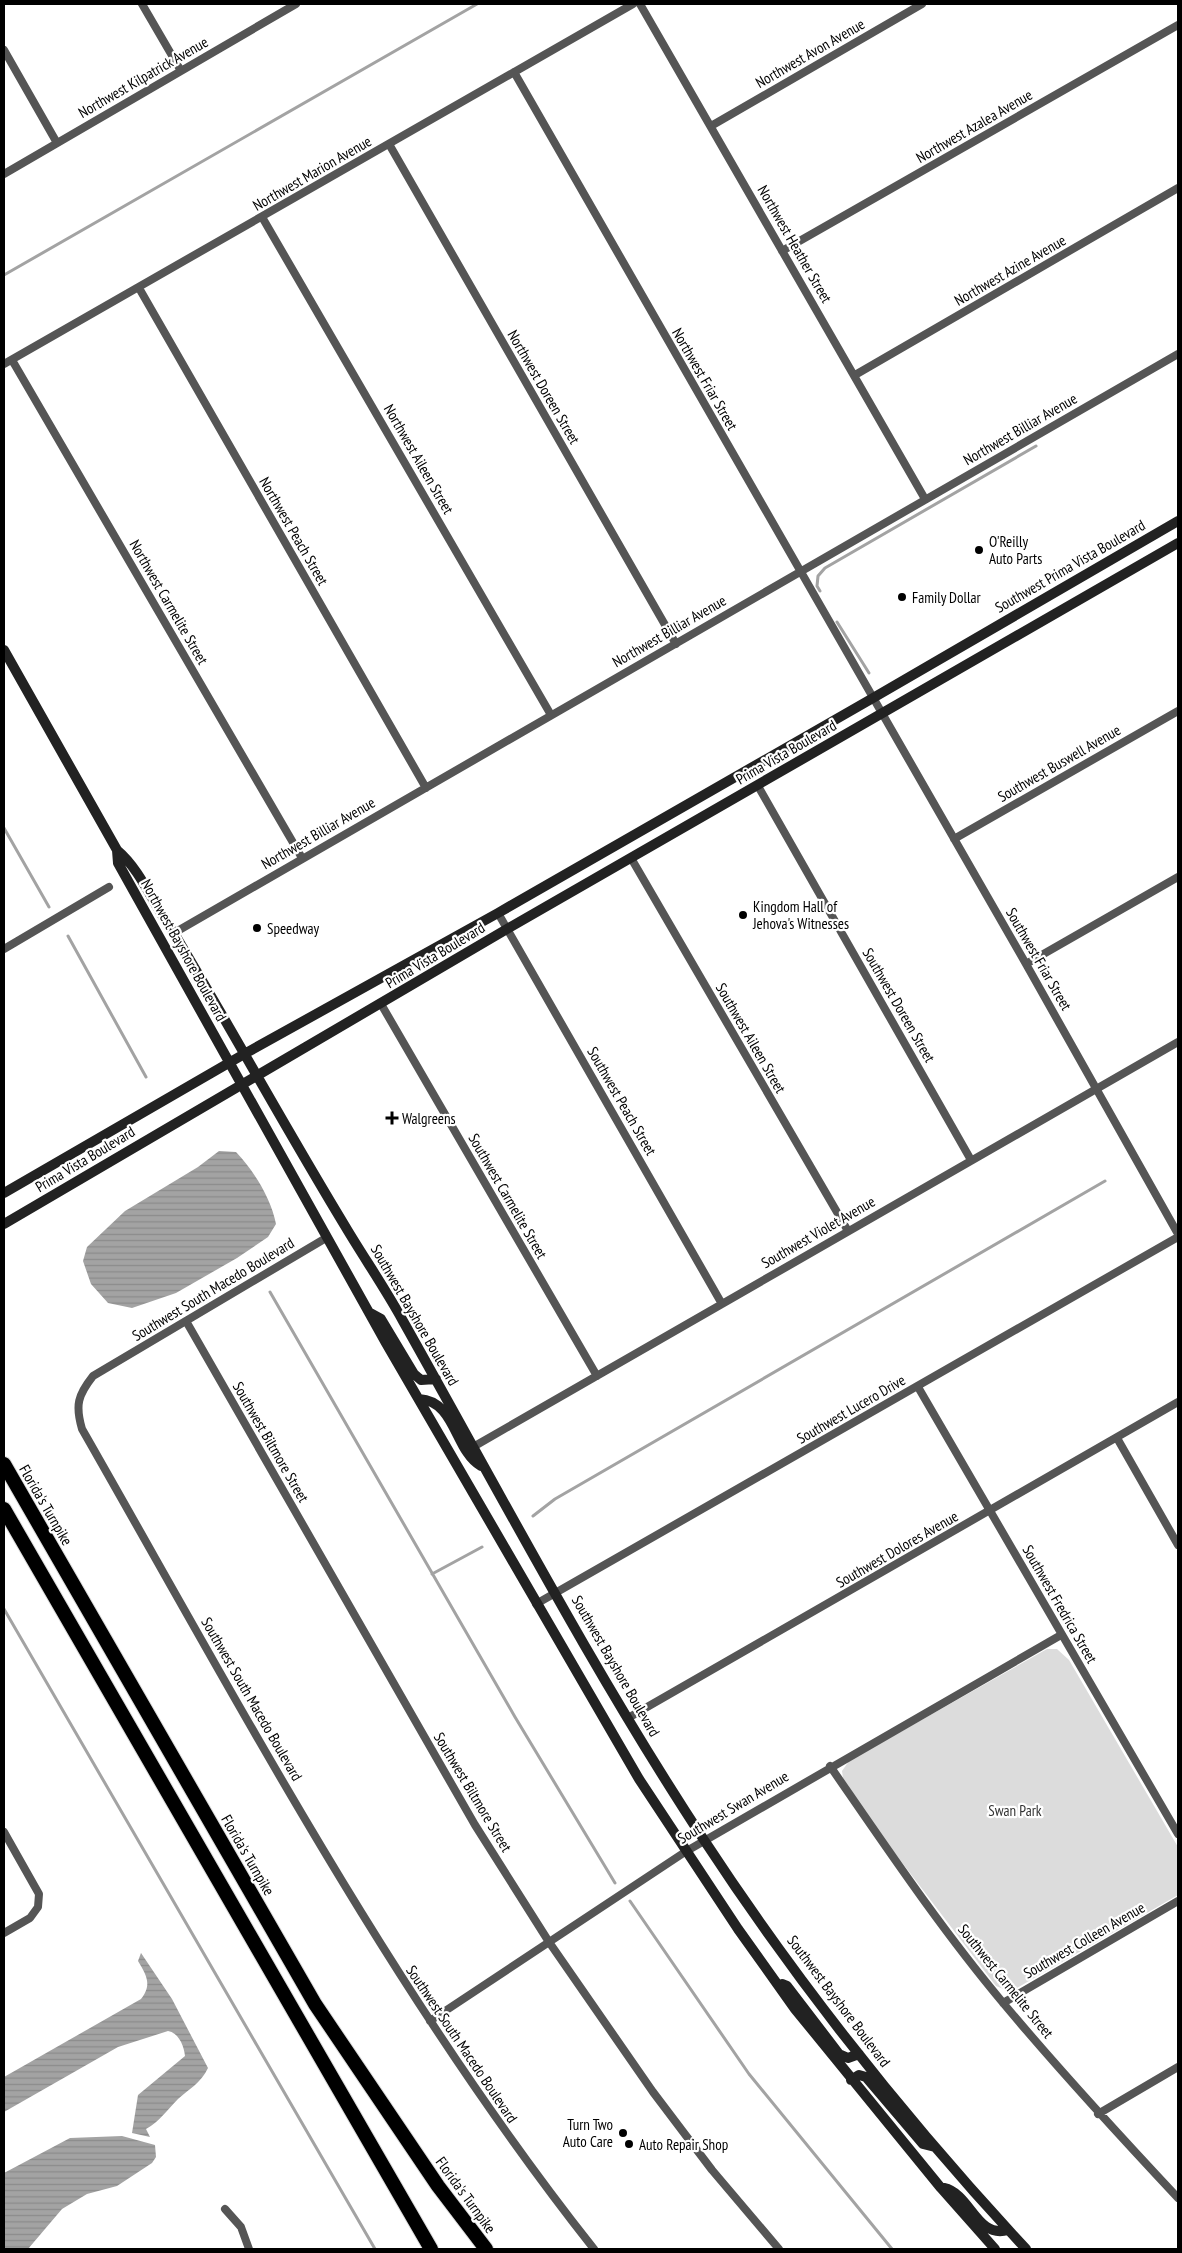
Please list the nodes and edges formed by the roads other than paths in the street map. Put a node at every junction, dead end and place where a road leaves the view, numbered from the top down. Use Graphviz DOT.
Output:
graph roads {
  1 [pos="142,4"];
  2 [pos="296,4"];
  3 [pos="633,4"];
  4 [pos="640,4"];
  5 [pos="922,4"];
  6 [pos="1178,25"];
  7 [pos="4,50"];
  8 [pos="181,71"];
  9 [pos="514,72"];
  10 [pos="711,126"];
  11 [pos="57,143"];
  12 [pos="388,144"];
  13 [pos="4,174"];
  14 [pos="1178,188"];
  15 [pos="262,217"];
  16 [pos="782,251"];
  17 [pos="139,288"];
  18 [pos="1178,354"];
  19 [pos="12,360"];
  20 [pos="4,364"];
  21 [pos="854,375"];
  22 [pos="925,499"];
  23 [pos="1178,521"];
  24 [pos="1178,543"];
  25 [pos="800,572"];
  26 [pos="676,644"];
  27 [pos="4,650"];
  28 [pos="873,698"];
  29 [pos="1178,711"];
  30 [pos="883,713"];
  31 [pos="551,715"];
  32 [pos="758,786"];
  33 [pos="426,788"];
  34 [pos="954,840"];
  35 [pos="117,850"];
  36 [pos="302,858"];
  37 [pos="631,858"];
  38 [pos="1178,877"];
  39 [pos="109,888"];
  40 [pos="498,913"];
  41 [pos="507,929"];
  42 [pos="174,933"];
  43 [pos="4,949"];
  44 [pos="1026,964"];
  45 [pos="381,1004"];
  46 [pos="1178,1042"];
  47 [pos="246,1054"];
  48 [pos="230,1063"];
  49 [pos="256,1075"];
  50 [pos="240,1084"];
  51 [pos="1097,1089"];
  52 [pos="971,1160"];
  53 [pos="4,1193"];
  54 [pos="4,1224"];
  55 [pos="848,1231"];
  56 [pos="1178,1235"];
  57 [pos="326,1238"];
  58 [pos="722,1304"];
  59 [pos="369,1313"];
  60 [pos="186,1321"];
  61 [pos="597,1376"];
  62 [pos="436,1379"];
  63 [pos="918,1387"];
  64 [pos="419,1399"];
  65 [pos="1178,1402"];
  66 [pos="1116,1438"];
  67 [pos="473,1447"];
  68 [pos="4,1464"];
  69 [pos="486,1469"];
  70 [pos="4,1509"];
  71 [pos="991,1511"];
  72 [pos="1178,1545"];
  73 [pos="556,1592"];
  74 [pos="536,1604"];
  75 [pos="1061,1635"];
  76 [pos="628,1718"];
  77 [pos="830,1766"];
  78 [pos="4,1832"];
  79 [pos="1178,1834"];
  80 [pos="704,1840"];
  81 [pos="685,1852"];
  82 [pos="1178,1901"];
  83 [pos="4,1933"];
  84 [pos="549,1942"];
  85 [pos="774,1980"];
  86 [pos="1003,2003"];
  87 [pos="430,2020"];
  88 [pos="859,2054"];
  89 [pos="1178,2067"];
  90 [pos="852,2080"];
  91 [pos="1098,2114"];
  92 [pos="935,2147"];
  93 [pos="941,2188"];
  94 [pos="1178,2198"];
  95 [pos="224,2209"];
  96 [pos="1008,2230"];
  97 [pos="249,2249"];
  98 [pos="431,2249"];
  99 [pos="486,2249"];
  100 [pos="594,2249"];
  101 [pos="779,2249"];
  102 [pos="996,2249"];
  103 [pos="1026,2249"];
  1 -- 8 [label="street"];
  2 -- 8 [label="street, Northwest Kilpatrick Avenue"];
  3 -- 9 [label="street, Northwest Marion Avenue"];
  4 -- 10 [label="street, Northwest Heather Street"];
  5 -- 10 [label="street, Northwest Avon Avenue"];
  6 -- 16 [label="street, Northwest Azalea Avenue"];
  7 -- 11 [label="street"];
  8 -- 11 [label="street, Northwest Kilpatrick Avenue"];
  9 -- 12 [label="street, Northwest Marion Avenue"];
  9 -- 25 [label="street, Northwest Friar Street"];
  10 -- 16 [label="street, Northwest Heather Street"];
  11 -- 13 [label="street, Northwest Kilpatrick Avenue"];
  12 -- 15 [label="street, Northwest Marion Avenue"];
  12 -- 26 [label="street, Northwest Doreen Street"];
  14 -- 21 [label="street, Northwest Azine Avenue"];
  15 -- 17 [label="street, Northwest Marion Avenue"];
  15 -- 31 [label="street, Northwest Aileen Street"];
  16 -- 21 [label="street, Northwest Heather Street"];
  17 -- 19 [label="street, Northwest Marion Avenue"];
  17 -- 33 [label="street, Northwest Peach Street"];
  18 -- 22 [label="street, Northwest Billiar Avenue"];
  19 -- 20 [label="street, Northwest Marion Avenue"];
  19 -- 36 [label="street, Northwest Carmelite Street"];
  21 -- 22 [label="street, Northwest Heather Street"];
  22 -- 25 [label="street, Northwest Billiar Avenue"];
  23 -- 28 [label="main road, Southwest Prima Vista Boulevard"];
  24 -- 30 [label="main road"];
  25 -- 26 [label="street, Northwest Billiar Avenue"];
  25 -- 28 [label="street, Northwest Friar Street"];
  26 -- 31 [label="street, Northwest Billiar Avenue"];
  27 -- 35 [label="main road, Northwest Bayshore Boulevard"];
  28 -- 30 [label="street, Southwest Friar Street"];
  28 -- 40 [label="main road, Prima Vista Boulevard"];
  29 -- 34 [label="street, Southwest Buswell Avenue"];
  30 -- 32 [label="main road, Prima Vista Boulevard"];
  30 -- 34 [label="street, Southwest Friar Street"];
  31 -- 33 [label="street, Northwest Billiar Avenue"];
  32 -- 37 [label="main road, Prima Vista Boulevard"];
  32 -- 52 [label="street, Southwest Doreen Street"];
  33 -- 36 [label="street, Northwest Billiar Avenue"];
  34 -- 44 [label="street, Southwest Friar Street"];
  35 -- 42 [label="main road, Northwest Bayshore Boulevard"];
  35 -- 48 [label="main road, Northwest Bayshore Boulevard"];
  36 -- 42 [label="street, Northwest Billiar Avenue"];
  37 -- 41 [label="main road, Prima Vista Boulevard"];
  37 -- 55 [label="street, Southwest Aileen Street"];
  38 -- 44 [label="street"];
  39 -- 43 [label="street"];
  40 -- 41 [label="street, Southwest Peach Street"];
  40 -- 47 [label="main road, Prima Vista Boulevard"];
  41 -- 45 [label="main road, Prima Vista Boulevard"];
  41 -- 58 [label="street, Southwest Peach Street"];
  42 -- 47 [label="main road, Northwest Bayshore Boulevard"];
  44 -- 51 [label="street, Southwest Friar Street"];
  45 -- 49 [label="main road, Prima Vista Boulevard"];
  45 -- 61 [label="street, Southwest Carmelite Street"];
  46 -- 51 [label="street, Southwest Violet Avenue"];
  47 -- 48 [label="main road, Prima Vista Boulevard"];
  47 -- 49 [label="main road, Southwest Bayshore Boulevard"];
  48 -- 50 [label="main road"];
  48 -- 53 [label="main road, Prima Vista Boulevard"];
  49 -- 50 [label="main road, Prima Vista Boulevard"];
  49 -- 62 [label="main road, Southwest Bayshore Boulevard"];
  50 -- 54 [label="main road, Prima Vista Boulevard"];
  50 -- 57 [label="main road"];
  51 -- 52 [label="street, Southwest Violet Avenue"];
  51 -- 56 [label="street, Southwest Friar Street"];
  52 -- 55 [label="street, Southwest Violet Avenue"];
  55 -- 58 [label="street, Southwest Violet Avenue"];
  56 -- 63 [label="street, Southwest Lucero Drive"];
  57 -- 59 [label="main road"];
  57 -- 60 [label="street, Southwest South Macedo Boulevard"];
  58 -- 61 [label="street, Southwest Violet Avenue"];
  59 -- 62 [label="main road"];
  59 -- 64 [label="main road"];
  60 -- 84 [label="street, Southwest Biltmore Street"];
  60 -- 87 [label="street, Southwest South Macedo Boulevard"];
  61 -- 67 [label="street, Southwest Violet Avenue"];
  62 -- 67 [label="main road, Southwest Bayshore Boulevard"];
  63 -- 71 [label="street, Southwest Fredrica Street"];
  63 -- 73 [label="street, Southwest Lucero Drive"];
  64 -- 69 [label="main road"];
  64 -- 74 [label="main road"];
  65 -- 66 [label="street, Southwest Dolores Avenue"];
  66 -- 71 [label="street, Southwest Dolores Avenue"];
  66 -- 72 [label="street"];
  67 -- 69 [label="main road, Southwest Bayshore Boulevard"];
  68 -- 99 [label="highway, Florida's Turnpike"];
  69 -- 73 [label="main road, Southwest Bayshore Boulevard"];
  70 -- 98 [label="highway"];
  71 -- 75 [label="street, Southwest Fredrica Street"];
  71 -- 76 [label="street, Southwest Dolores Avenue"];
  73 -- 74 [label="street, Southwest Lucero Drive"];
  73 -- 76 [label="main road, Southwest Bayshore Boulevard"];
  74 -- 81 [label="main road"];
  75 -- 77 [label="street, Southwest Swan Avenue"];
  75 -- 79 [label="street, Southwest Fredrica Street"];
  76 -- 80 [label="main road, Southwest Bayshore Boulevard"];
  77 -- 80 [label="street, Southwest Swan Avenue"];
  77 -- 86 [label="street, Southwest Carmelite Street"];
  78 -- 83 [label="street"];
  80 -- 81 [label="street, Southwest Swan Avenue"];
  80 -- 88 [label="main road, Southwest Bayshore Boulevard"];
  81 -- 84 [label="street, Southwest Swan Avenue"];
  81 -- 85 [label="main road"];
  82 -- 86 [label="street, Southwest Colleen Avenue"];
  84 -- 87 [label="street, Southwest Swan Avenue"];
  84 -- 101 [label="street, Southwest Biltmore Street"];
  85 -- 88 [label="main road"];
  85 -- 90 [label="main road"];
  86 -- 91 [label="street, Southwest Carmelite Street"];
  87 -- 100 [label="street, Southwest South Macedo Boulevard"];
  88 -- 92 [label="main road, Southwest Bayshore Boulevard"];
  89 -- 91 [label="street"];
  90 -- 92 [label="main road"];
  90 -- 93 [label="main road"];
  91 -- 94 [label="street, Southwest Carmelite Street"];
  92 -- 96 [label="main road, Southwest Bayshore Boulevard"];
  93 -- 96 [label="main road"];
  93 -- 102 [label="main road"];
  95 -- 97 [label="street"];
  96 -- 103 [label="main road, Southwest Bayshore Boulevard"];
}
